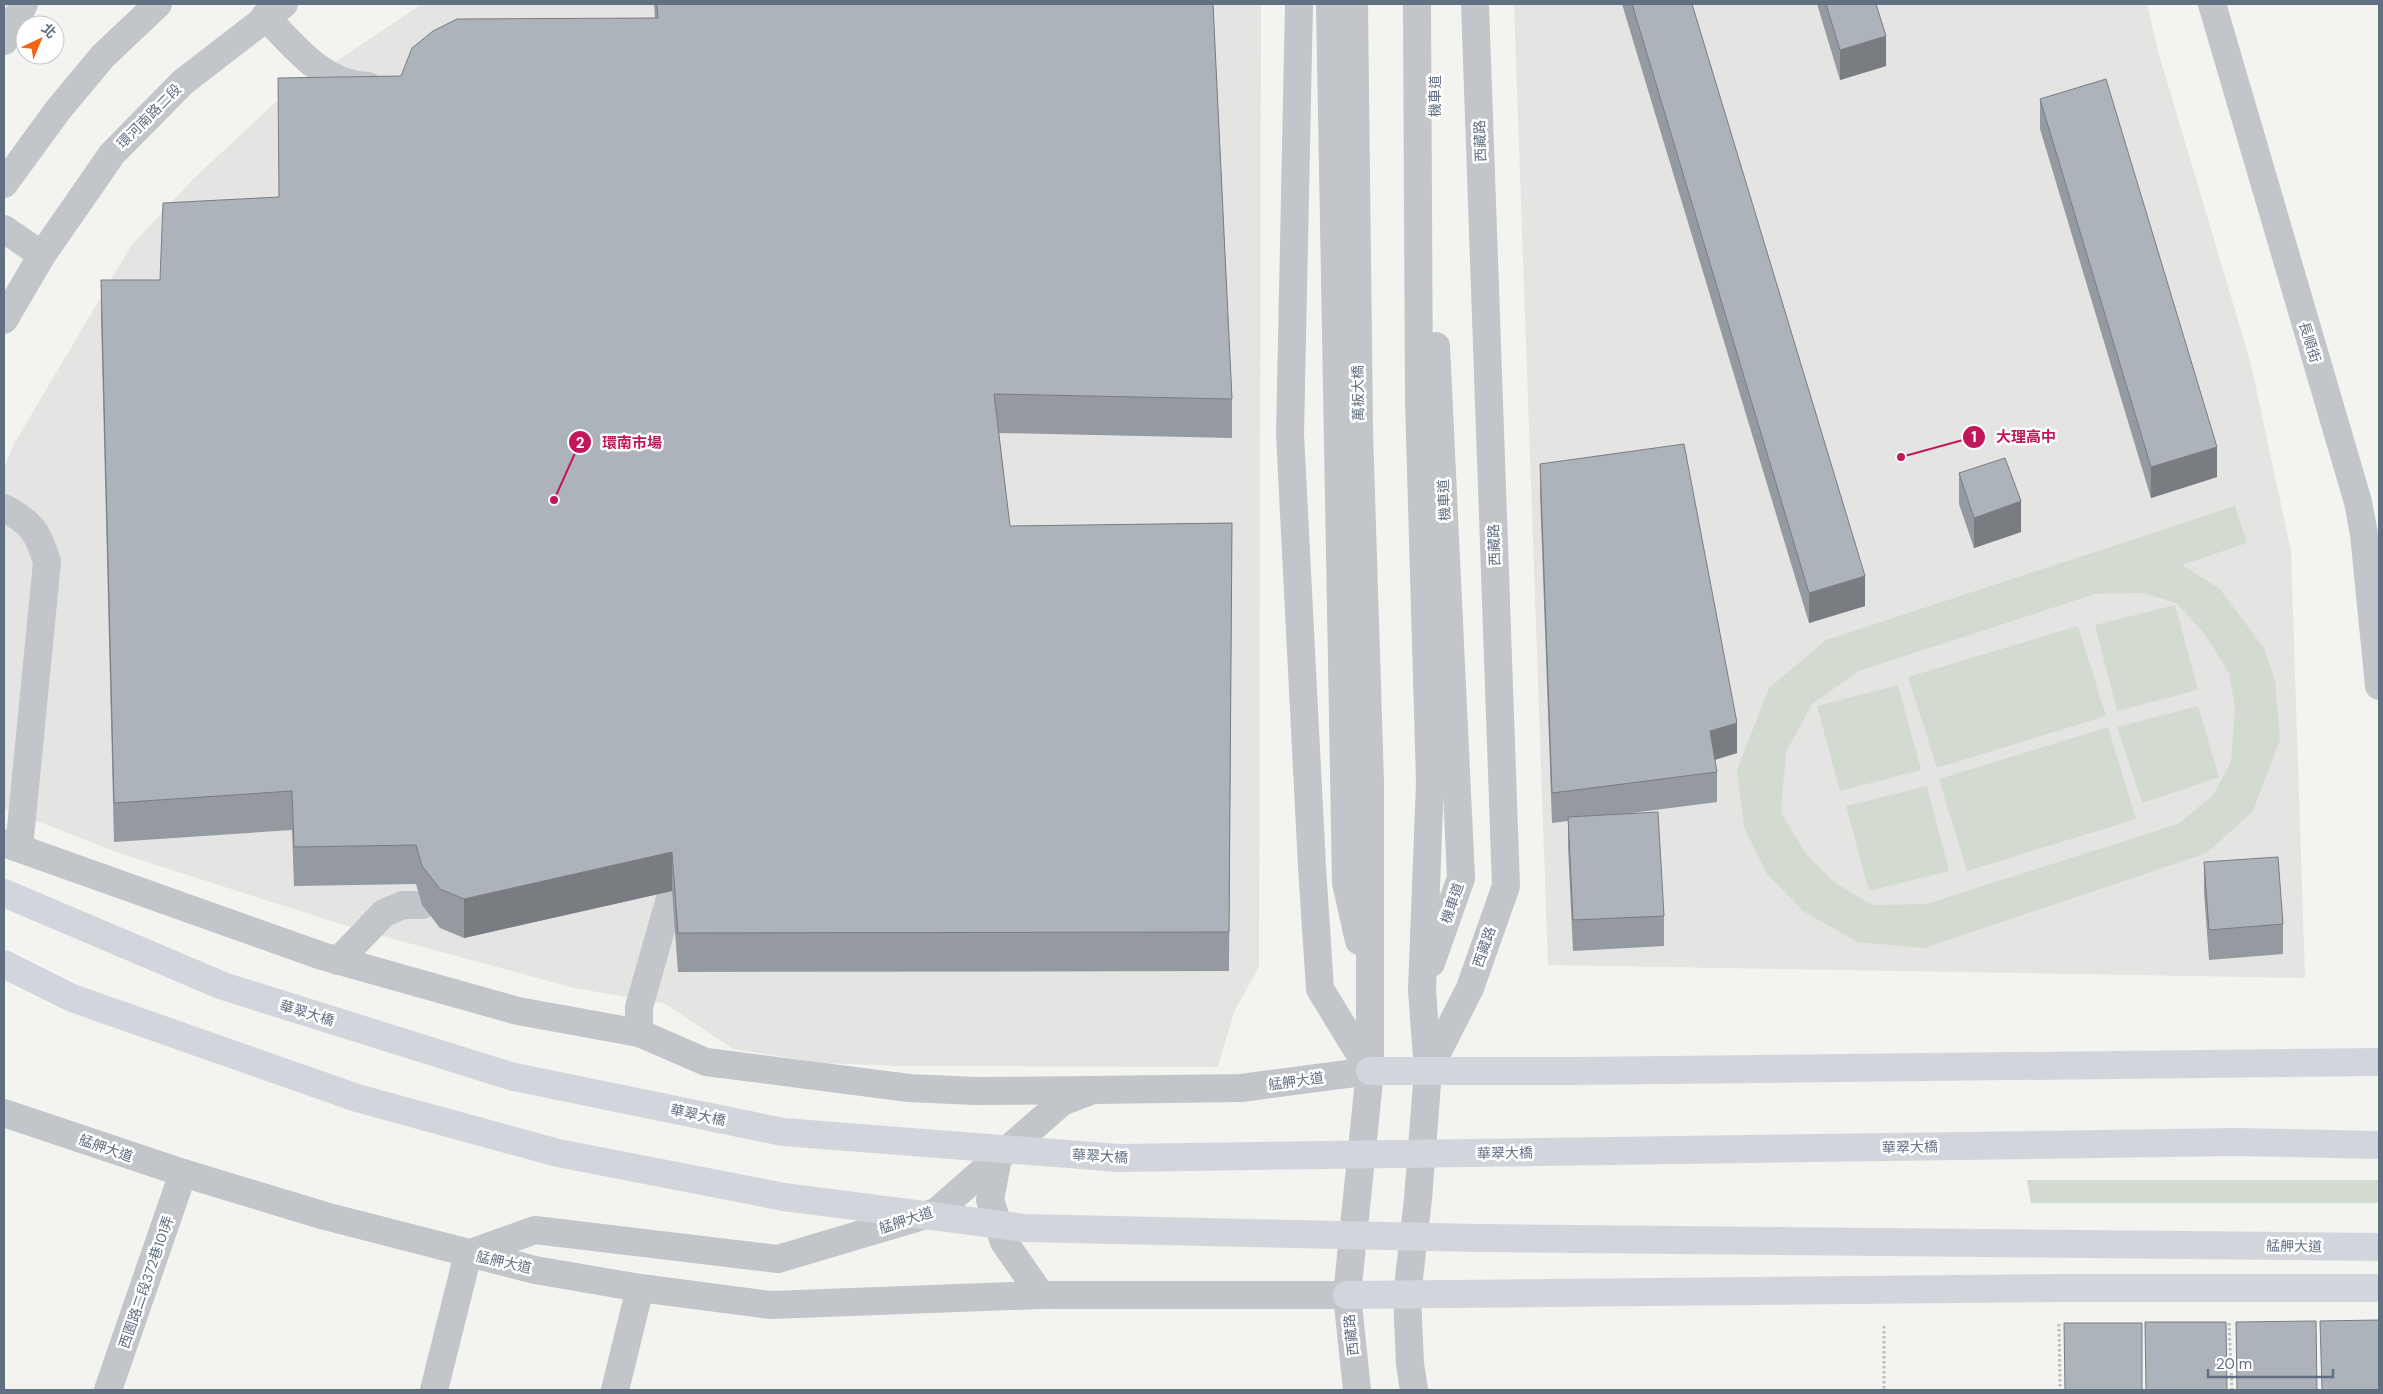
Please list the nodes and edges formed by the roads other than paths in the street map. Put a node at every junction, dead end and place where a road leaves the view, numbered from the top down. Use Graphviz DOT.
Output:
graph roads {
  1 [pos="24,4"];
  2 [pos="158,4"];
  3 [pos="1299,4"];
  4 [pos="1330,4"];
  5 [pos="1354,4"];
  6 [pos="1418,4"];
  7 [pos="1433,4"];
  8 [pos="1475,4"];
  9 [pos="2212,4"];
  10 [pos="275,10"];
  11 [pos="4,41"];
  12 [pos="392,87"];
  13 [pos="4,184"];
  14 [pos="4,229"];
  15 [pos="42,255"];
  16 [pos="4,320"];
  17 [pos="4,508"];
  18 [pos="2371,532"];
  19 [pos="2379,686"];
  20 [pos="1357,782"];
  21 [pos="11,846"];
  22 [pos="672,891"];
  23 [pos="4,893"];
  24 [pos="422,905"];
  25 [pos="338,961"];
  26 [pos="4,964"];
  27 [pos="1422,990"];
  28 [pos="639,1033"];
  29 [pos="2379,1062"];
  30 [pos="1370,1071"];
  31 [pos="1428,1071"];
  32 [pos="1093,1090"];
  33 [pos="4,1113"];
  34 [pos="2379,1145"];
  35 [pos="998,1158"];
  36 [pos="183,1174"];
  37 [pos="2379,1247"];
  38 [pos="468,1254"];
  39 [pos="640,1288"];
  40 [pos="2379,1288"];
  41 [pos="1041,1295"];
  42 [pos="1347,1295"];
  43 [pos="1407,1296"];
  44 [pos="108,1390"];
  45 [pos="434,1390"];
  46 [pos="615,1390"];
  47 [pos="1357,1390"];
  48 [pos="1414,1390"];
  1 -- 11 [label="street"];
  2 -- 13 [label="street"];
  3 -- 30 [label="street"];
  4 -- 20 [label="street"];
  5 -- 20 [label="street, 萬板大橋"];
  6 -- 27 [label="street, 西藏路"];
  7 -- 27 [label="street, 機車道"];
  8 -- 31 [label="street, 西藏路"];
  9 -- 18 [label="street, 長順街"];
  10 -- 12 [label="street"];
  10 -- 15 [label="street, 環河南路二段"];
  14 -- 15 [label="street"];
  15 -- 16 [label="street, 環河南路二段"];
  17 -- 21 [label="street"];
  18 -- 19 [label="street, 長順街"];
  20 -- 30 [label="street, 西藏路"];
  21 -- 25 [label="street"];
  22 -- 28 [label="street"];
  23 -- 34 [label="main road, 華翠大橋"];
  24 -- 25 [label="street"];
  25 -- 28 [label="street"];
  26 -- 37 [label="main road, 艋舺大道"];
  27 -- 31 [label="street, 西藏路"];
  28 -- 32 [label="street"];
  29 -- 31 [label="main road"];
  30 -- 31 [label="main road"];
  30 -- 32 [label="street, 艋舺大道"];
  30 -- 42 [label="street, 西藏路"];
  31 -- 43 [label="street, 西藏路"];
  32 -- 35 [label="street, 艋舺大道"];
  33 -- 36 [label="street, 艋舺大道"];
  35 -- 38 [label="street, 艋舺大道"];
  35 -- 41 [label="street"];
  36 -- 38 [label="street, 艋舺大道"];
  36 -- 44 [label="street, 西園路二段372巷101弄"];
  38 -- 39 [label="street, 艋舺大道"];
  38 -- 45 [label="street"];
  39 -- 41 [label="street, 艋舺大道"];
  39 -- 46 [label="street"];
  40 -- 43 [label="main road"];
  41 -- 42 [label="street, 艋舺大道"];
  42 -- 43 [label="main road"];
  42 -- 47 [label="street, 西藏路"];
  43 -- 48 [label="street, 西藏路"];
}
